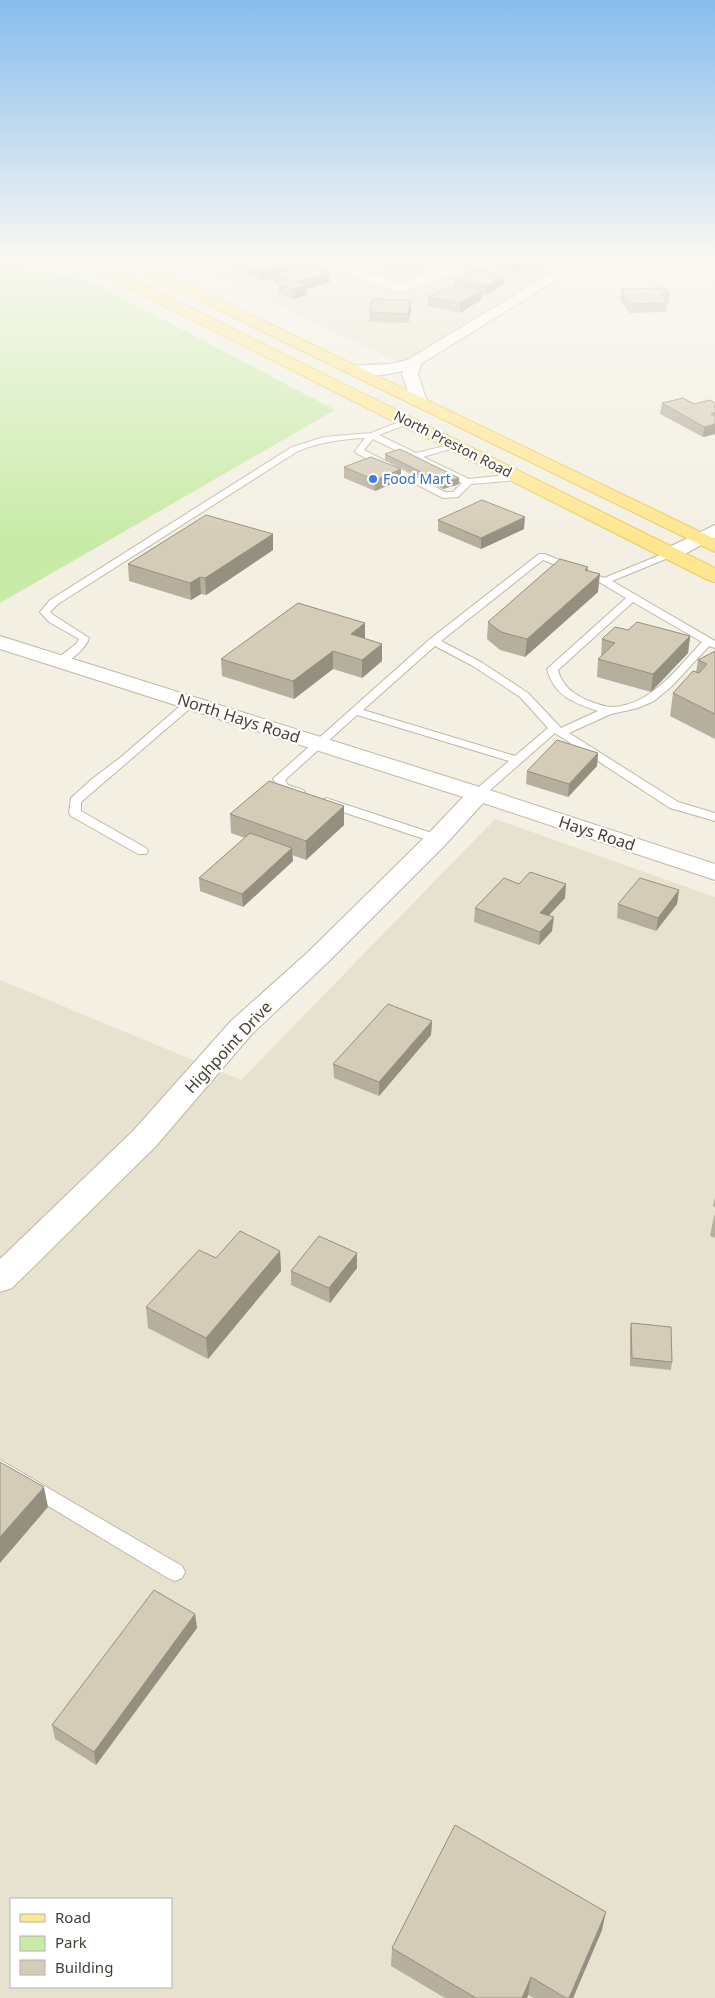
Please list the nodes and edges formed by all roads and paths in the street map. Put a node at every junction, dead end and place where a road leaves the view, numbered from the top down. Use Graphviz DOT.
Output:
graph roads {
  1 [pos="271,353"];
  2 [pos="320,353"];
  3 [pos="428,353"];
  4 [pos="414,362"];
  5 [pos="355,370"];
  6 [pos="419,402"];
  7 [pos="407,421"];
  8 [pos="372,436"];
  9 [pos="454,445"];
  10 [pos="416,456"];
  11 [pos="518,477"];
  12 [pos="468,482"];
  13 [pos="711,539"];
  14 [pos="670,554"];
  15 [pos="715,576"];
  16 [pos="604,581"];
  17 [pos="632,597"];
  18 [pos="434,641"];
  19 [pos="0,642"];
  20 [pos="712,643"];
  21 [pos="61,661"];
  22 [pos="190,703"];
  23 [pos="356,711"];
  24 [pos="608,711"];
  25 [pos="557,730"];
  26 [pos="320,744"];
  27 [pos="518,760"];
  28 [pos="478,794"];
  29 [pos="715,817"];
  30 [pos="437,839"];
  31 [pos="142,851"];
  32 [pos="715,872"];
  33 [pos="0,1279"];
  34 [pos="0,1468"];
  35 [pos="175,1572"];
  1 -- 7 [label="main road, North Preston Road"];
  2 -- 5 [label="main road, North Preston Road"];
  3 -- 4 [label="street"];
  4 -- 5 [label="street"];
  4 -- 6 [label="street"];
  5 -- 6 [label="main road, North Preston Road"];
  6 -- 13 [label="main road, North Preston Road"];
  7 -- 8 [label="lane"];
  7 -- 9 [label="main road, North Preston Road"];
  8 -- 10 [label="lane"];
  8 -- 12 [label="lane"];
  8 -- 21 [label="lane"];
  9 -- 10 [label="lane"];
  9 -- 11 [label="main road, North Preston Road"];
  10 -- 12 [label="lane"];
  11 -- 12 [label="lane"];
  11 -- 14 [label="main road, North Preston Road"];
  13 -- 14 [label="street"];
  14 -- 15 [label="main road, North Preston Road"];
  14 -- 16 [label="lane"];
  16 -- 17 [label="lane"];
  16 -- 18 [label="lane"];
  17 -- 20 [label="lane"];
  17 -- 24 [label="lane"];
  18 -- 23 [label="lane"];
  18 -- 25 [label="lane"];
  19 -- 21 [label="street, North Hays Road"];
  20 -- 24 [label="lane"];
  21 -- 22 [label="street, North Hays Road"];
  22 -- 26 [label="street, North Hays Road"];
  22 -- 31 [label="lane"];
  23 -- 26 [label="lane"];
  23 -- 27 [label="lane"];
  24 -- 25 [label="lane"];
  25 -- 27 [label="lane"];
  25 -- 29 [label="lane"];
  26 -- 28 [label="street, North Hays Road"];
  26 -- 30 [label="lane"];
  27 -- 28 [label="lane"];
  28 -- 30 [label="street, Highpoint Drive"];
  28 -- 32 [label="street, Hays Road"];
  30 -- 33 [label="street, Highpoint Drive"];
  34 -- 35 [label="lane"];
}
